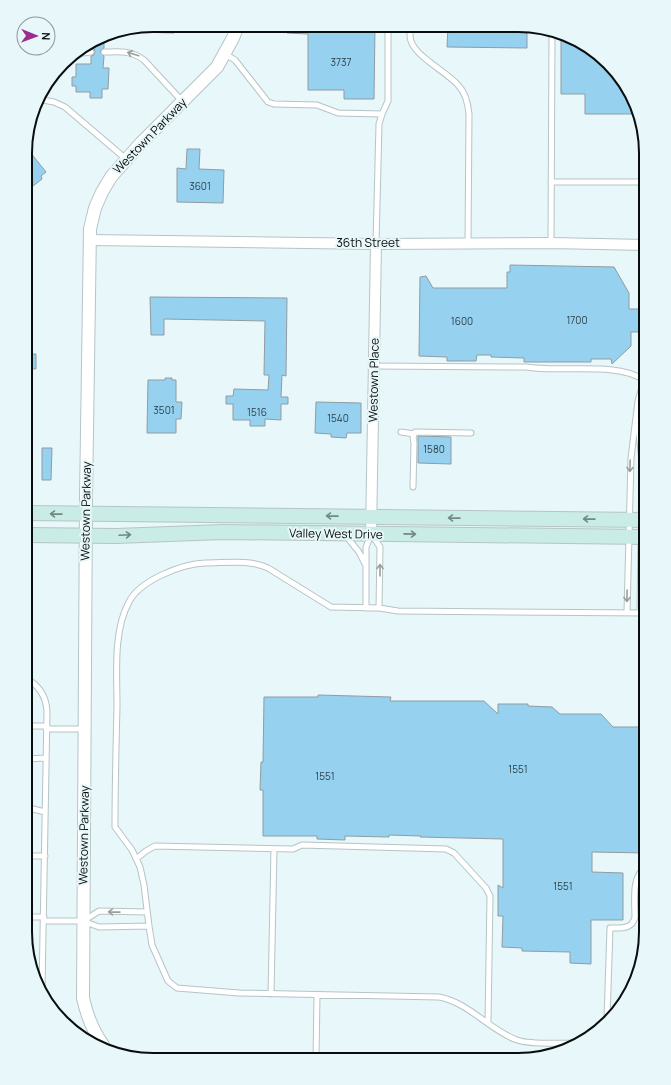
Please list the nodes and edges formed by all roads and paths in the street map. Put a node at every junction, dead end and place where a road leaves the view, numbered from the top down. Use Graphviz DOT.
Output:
graph roads {
  1 [pos="236,32"];
  2 [pos="388,32"];
  3 [pos="410,32"];
  4 [pos="552,37"];
  5 [pos="91,52"];
  6 [pos="104,52"];
  7 [pos="85,53"];
  8 [pos="225,54"];
  9 [pos="45,99"];
  10 [pos="182,102"];
  11 [pos="382,114"];
  12 [pos="126,159"];
  13 [pos="551,182"];
  14 [pos="639,182"];
  15 [pos="90,240"];
  16 [pos="468,243"];
  17 [pos="551,243"];
  18 [pos="376,244"];
  19 [pos="639,245"];
  20 [pos="374,366"];
  21 [pos="639,377"];
  22 [pos="639,404"];
  23 [pos="637,414"];
  24 [pos="401,432"];
  25 [pos="471,433"];
  26 [pos="639,433"];
  27 [pos="414,434"];
  28 [pos="413,487"];
  29 [pos="639,504"];
  30 [pos="32,513"];
  31 [pos="86,514"];
  32 [pos="372,517"];
  33 [pos="638,519"];
  34 [pos="344,534"];
  35 [pos="371,534"];
  36 [pos="32,535"];
  37 [pos="86,536"];
  38 [pos="638,537"];
  39 [pos="639,552"];
  40 [pos="366,567"];
  41 [pos="366,608"];
  42 [pos="379,608"];
  43 [pos="627,612"];
  44 [pos="639,613"];
  45 [pos="32,683"];
  46 [pos="33,726"];
  47 [pos="46,728"];
  48 [pos="85,729"];
  49 [pos="46,758"];
  50 [pos="32,759"];
  51 [pos="32,809"];
  52 [pos="46,812"];
  53 [pos="274,849"];
  54 [pos="32,856"];
  55 [pos="45,856"];
  56 [pos="136,859"];
  57 [pos="639,873"];
  58 [pos="147,912"];
  59 [pos="32,918"];
  60 [pos="44,919"];
  61 [pos="83,921"];
  62 [pos="149,926"];
  63 [pos="42,981"];
  64 [pos="271,994"];
  65 [pos="317,995"];
  66 [pos="607,1014"];
  67 [pos="488,1022"];
  68 [pos="100,1040"];
  69 [pos="567,1043"];
  70 [pos="316,1053"];
  1 -- 8 [label="street, Westown Parkway"];
  2 -- 11 [label="lane"];
  3 -- 16 [label="lane"];
  4 -- 13 [label="lane"];
  5 -- 7 [label="lane"];
  10 -- 6 [label="lane, one-way"];
  8 -- 10 [label="street, Westown Parkway"];
  8 -- 11 [label="lane"];
  9 -- 12 [label="lane"];
  10 -- 12 [label="street, Westown Parkway"];
  11 -- 18 [label="lane"];
  12 -- 15 [label="street, Westown Parkway"];
  13 -- 14 [label="lane"];
  13 -- 17 [label="lane"];
  15 -- 18 [label="street, 36th Street"];
  15 -- 31 [label="street, Westown Parkway"];
  16 -- 17 [label="street, 36th Street"];
  16 -- 18 [label="street, 36th Street"];
  17 -- 19 [label="street, 36th Street"];
  18 -- 20 [label="street, Westown Place"];
  20 -- 21 [label="lane"];
  20 -- 32 [label="street, Westown Place"];
  22 -- 23 [label="lane"];
  23 -- 26 [label="lane"];
  23 -- 33 [label="lane, one-way"];
  24 -- 27 [label="lane"];
  25 -- 27 [label="lane"];
  27 -- 28 [label="lane"];
  29 -- 33 [label="lane"];
  31 -- 30 [label="main road, Valley West Drive, one-way"];
  32 -- 31 [label="main road, Valley West Drive, one-way"];
  31 -- 37 [label="street, Westown Parkway"];
  33 -- 32 [label="main road, Valley West Drive, one-way"];
  32 -- 35 [label="street, Westown Place"];
  33 -- 38 [label="lane"];
  33 -- 38 [label="lane"];
  34 -- 35 [label="main road, Valley West Drive"];
  37 -- 34 [label="main road, Valley West Drive, one-way"];
  34 -- 40 [label="lane"];
  35 -- 38 [label="main road, Valley West Drive, one-way"];
  35 -- 40 [label="lane"];
  42 -- 35 [label="lane, one-way"];
  36 -- 37 [label="main road, Valley West Drive"];
  37 -- 48 [label="street, Westown Parkway"];
  38 -- 39 [label="lane"];
  38 -- 43 [label="lane, one-way"];
  40 -- 41 [label="lane"];
  41 -- 42 [label="lane"];
  41 -- 56 [label="lane"];
  42 -- 43 [label="lane"];
  43 -- 44 [label="lane"];
  45 -- 47 [label="lane"];
  46 -- 47 [label="lane"];
  47 -- 48 [label="lane"];
  47 -- 49 [label="lane"];
  48 -- 61 [label="street, Westown Parkway"];
  49 -- 50 [label="lane"];
  49 -- 52 [label="lane"];
  51 -- 52 [label="lane"];
  52 -- 55 [label="lane"];
  53 -- 56 [label="lane"];
  53 -- 64 [label="lane"];
  53 -- 67 [label="lane"];
  54 -- 55 [label="lane"];
  55 -- 60 [label="lane"];
  56 -- 58 [label="lane"];
  57 -- 66 [label="lane"];
  58 -- 61 [label="lane, one-way"];
  58 -- 62 [label="lane"];
  59 -- 60 [label="lane"];
  60 -- 61 [label="lane"];
  60 -- 63 [label="lane"];
  61 -- 62 [label="lane"];
  61 -- 68 [label="street, Westown Parkway"];
  62 -- 64 [label="lane"];
  64 -- 65 [label="lane"];
  65 -- 67 [label="lane"];
  65 -- 70 [label="lane"];
  67 -- 69 [label="lane"];
}
